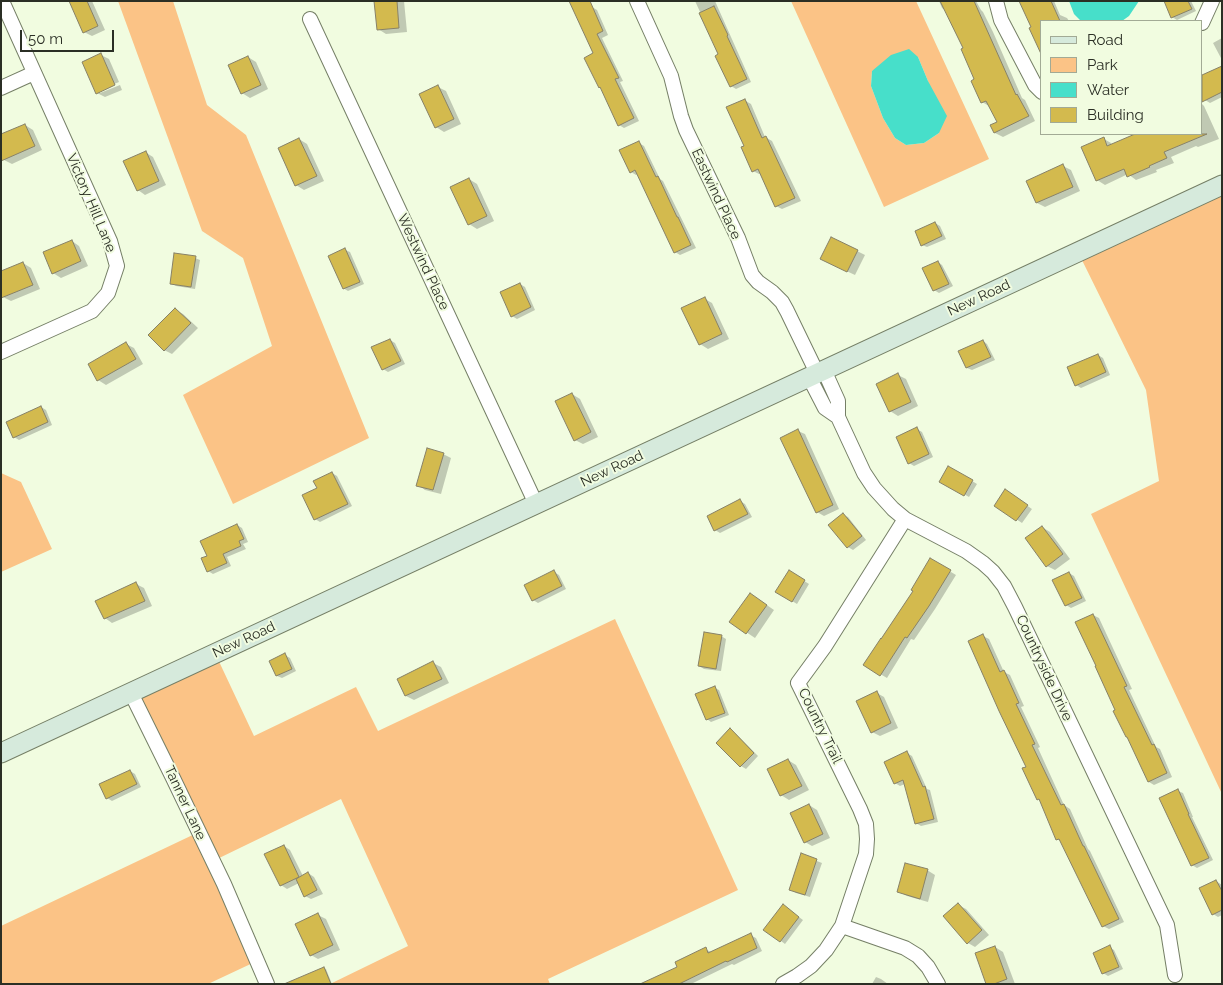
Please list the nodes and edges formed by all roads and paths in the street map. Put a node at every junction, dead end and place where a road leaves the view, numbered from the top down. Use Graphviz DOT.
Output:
graph roads {
  1 [pos="2,1"];
  2 [pos="637,1"];
  3 [pos="996,1"];
  4 [pos="1212,1"];
  5 [pos="310,19"];
  6 [pos="1203,21"];
  7 [pos="34,73"];
  8 [pos="1,88"];
  9 [pos="1040,90"];
  10 [pos="1222,185"];
  11 [pos="1,352"];
  12 [pos="817,374"];
  13 [pos="536,504"];
  14 [pos="905,519"];
  15 [pos="131,693"];
  16 [pos="1,753"];
  17 [pos="842,926"];
  18 [pos="1175,975"];
  19 [pos="267,984"];
  20 [pos="783,984"];
  21 [pos="938,984"];
  1 -- 7 [label="street, Victory Hill Lane"];
  2 -- 12 [label="street, Eastwind Place"];
  3 -- 9 [label="street"];
  4 -- 6 [label="street"];
  5 -- 13 [label="street, Westwind Place"];
  7 -- 8 [label="street"];
  7 -- 11 [label="street, Victory Hill Lane"];
  10 -- 12 [label="street, New Road"];
  12 -- 13 [label="street, New Road"];
  12 -- 14 [label="street, Countryside Drive"];
  13 -- 15 [label="street, New Road"];
  14 -- 17 [label="street, Country Trail"];
  14 -- 18 [label="street, Countryside Drive"];
  15 -- 16 [label="street, New Road"];
  15 -- 19 [label="street, Tanner Lane"];
  17 -- 20 [label="street, Country Trail"];
  17 -- 21 [label="street"];
}
